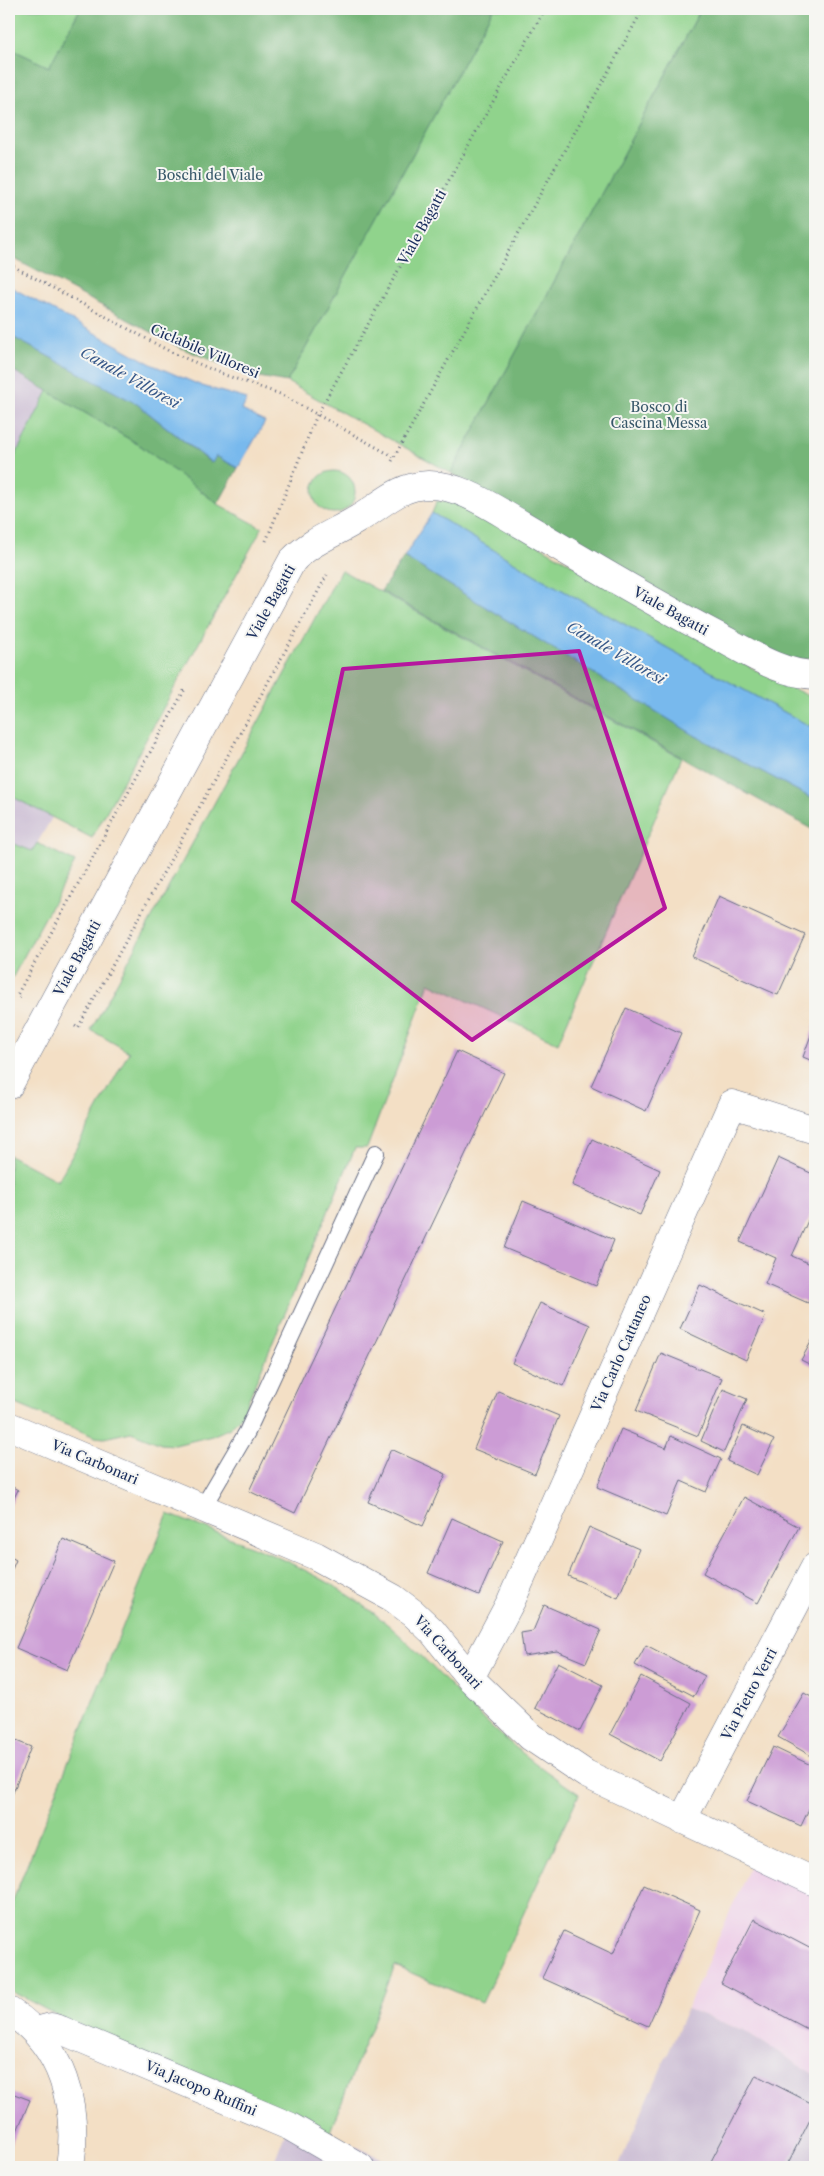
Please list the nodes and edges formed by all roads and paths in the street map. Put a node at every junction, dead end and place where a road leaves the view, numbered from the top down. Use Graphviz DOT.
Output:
graph roads {
  1 [pos="545,9"];
  2 [pos="643,9"];
  3 [pos="9,264"];
  4 [pos="317,415"];
  5 [pos="270,532"];
  6 [pos="815,675"];
  7 [pos="9,1085"];
  8 [pos="815,1130"];
  9 [pos="376,1153"];
  10 [pos="9,1426"];
  11 [pos="203,1507"];
  12 [pos="815,1568"];
  13 [pos="470,1678"];
  14 [pos="682,1820"];
  15 [pos="815,1882"];
  16 [pos="9,2011"];
  17 [pos="36,2031"];
  18 [pos="70,2167"];
  19 [pos="360,2167"];
  1 -- 4 [label="path, Viale Bagatti"];
  2 -- 4 [label="path, Ciclabile Villoresi"];
  3 -- 4 [label="path, Ciclabile Villoresi"];
  4 -- 5 [label="path, Viale Bagatti"];
  6 -- 7 [label="street, Viale Bagatti"];
  8 -- 13 [label="street, Via Carlo Cattaneo"];
  9 -- 11 [label="lane"];
  10 -- 11 [label="street, Via Carbonari"];
  11 -- 13 [label="street, Via Carbonari"];
  12 -- 14 [label="street, Via Pietro Verri"];
  13 -- 14 [label="street, Via Carbonari"];
  14 -- 15 [label="street, Via Carbonari"];
  16 -- 17 [label="street"];
  17 -- 18 [label="street"];
  17 -- 19 [label="street, Via Jacopo Ruffini"];
}
